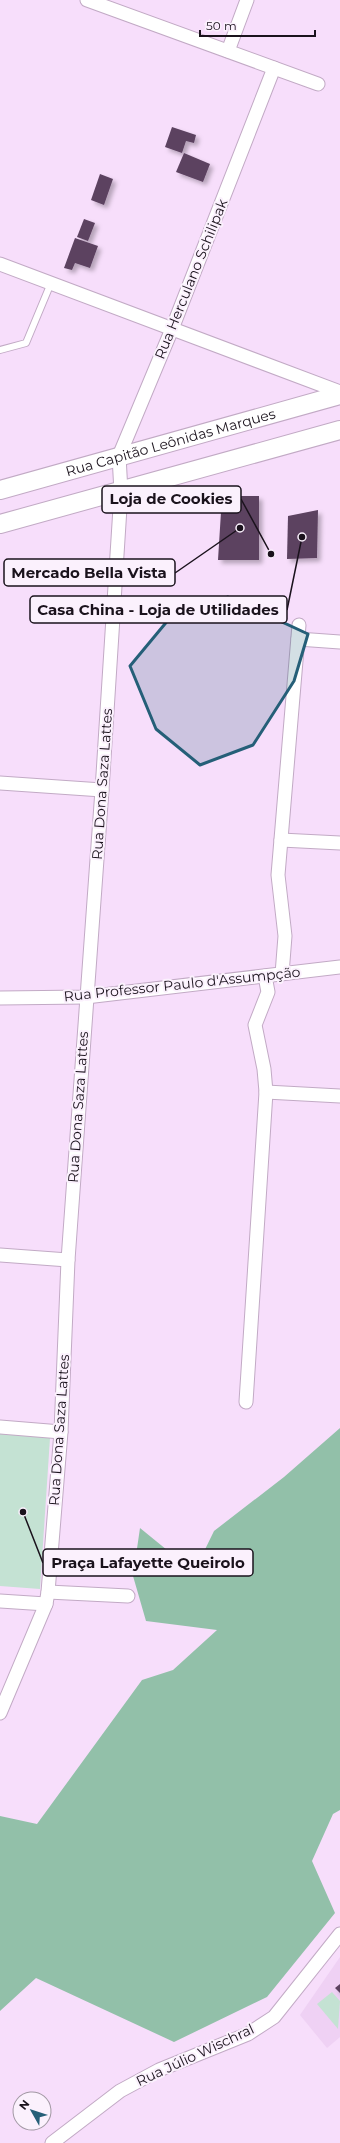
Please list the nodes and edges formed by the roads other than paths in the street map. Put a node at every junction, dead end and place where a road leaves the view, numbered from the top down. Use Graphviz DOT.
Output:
graph roads {
  1 [pos="87,0"];
  2 [pos="247,0"];
  3 [pos="228,51"];
  4 [pos="274,68"];
  5 [pos="318,84"];
  6 [pos="0,264"];
  7 [pos="51,283"];
  8 [pos="172,329"];
  9 [pos="0,350"];
  10 [pos="340,394"];
  11 [pos="340,430"];
  12 [pos="119,456"];
  13 [pos="0,490"];
  14 [pos="121,492"];
  15 [pos="0,524"];
  16 [pos="299,625"];
  17 [pos="298,639"];
  18 [pos="340,642"];
  19 [pos="0,783"];
  20 [pos="102,790"];
  21 [pos="281,840"];
  22 [pos="340,843"];
  23 [pos="340,967"];
  24 [pos="282,974"];
  25 [pos="265,976"];
  26 [pos="86,997"];
  27 [pos="0,998"];
  28 [pos="266,1092"];
  29 [pos="340,1096"];
  30 [pos="0,1255"];
  31 [pos="68,1260"];
  32 [pos="246,1402"];
  33 [pos="0,1428"];
  34 [pos="61,1432"];
  35 [pos="128,1596"];
  36 [pos="47,1598"];
  37 [pos="0,1601"];
  38 [pos="0,1713"];
  39 [pos="340,1934"];
  40 [pos="52,2143"];
  1 -- 3 [label="street"];
  2 -- 3 [label="street"];
  3 -- 4 [label="street"];
  4 -- 5 [label="street"];
  4 -- 8 [label="street, Rua Herculano Schilipak"];
  6 -- 7 [label="street"];
  7 -- 8 [label="street"];
  7 -- 9 [label="lane"];
  8 -- 10 [label="street"];
  8 -- 12 [label="street, Rua Herculano Schilipak"];
  10 -- 12 [label="main road, Rua Capitão Leônidas Marques"];
  11 -- 14 [label="main road"];
  12 -- 13 [label="main road, Rua Capitão Leônidas Marques"];
  12 -- 14 [label="street, Rua Herculano Schilipak"];
  14 -- 15 [label="main road"];
  14 -- 20 [label="street, Rua Dona Saza Lattes"];
  16 -- 17 [label="street"];
  17 -- 18 [label="street"];
  17 -- 21 [label="street"];
  19 -- 20 [label="street"];
  20 -- 26 [label="street, Rua Dona Saza Lattes"];
  21 -- 22 [label="street"];
  21 -- 24 [label="street"];
  23 -- 24 [label="street, Rua Professor Paulo d'Assumpção"];
  24 -- 25 [label="street, Rua Professor Paulo d'Assumpção"];
  25 -- 26 [label="street, Rua Professor Paulo d'Assumpção"];
  25 -- 28 [label="street"];
  26 -- 27 [label="street, Rua Professor Paulo d'Assumpção"];
  26 -- 31 [label="street, Rua Dona Saza Lattes"];
  28 -- 29 [label="street"];
  28 -- 32 [label="street"];
  30 -- 31 [label="street"];
  31 -- 34 [label="street, Rua Dona Saza Lattes"];
  33 -- 34 [label="street"];
  34 -- 36 [label="street, Rua Dona Saza Lattes"];
  35 -- 36 [label="street"];
  36 -- 37 [label="street"];
  36 -- 38 [label="street, Rua Dona Saza Lattes"];
  39 -- 40 [label="street, Rua Júlio Wischral"];
}
